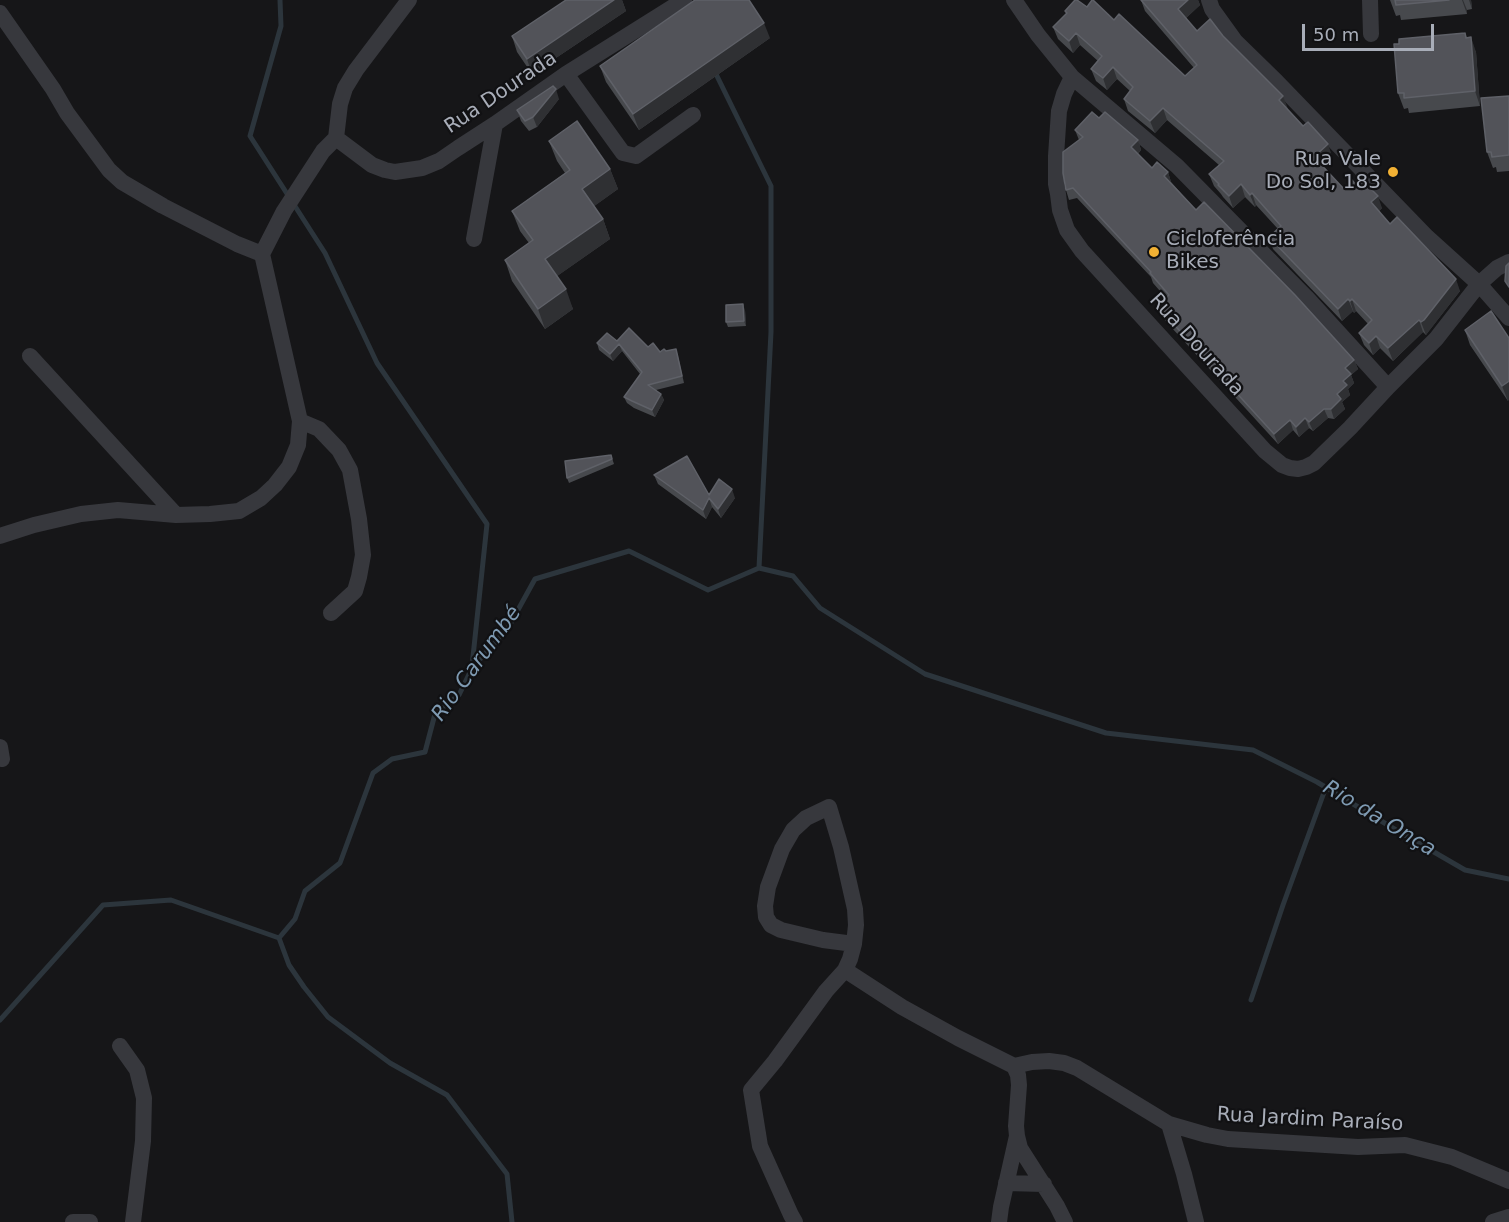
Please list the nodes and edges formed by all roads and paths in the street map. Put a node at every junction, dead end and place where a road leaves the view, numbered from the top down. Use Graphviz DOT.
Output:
graph roads {
  1 [pos="409,0"];
  2 [pos="684,0"];
  3 [pos="1014,0"];
  4 [pos="1209,0"];
  5 [pos="1370,0"];
  6 [pos="0,13"];
  7 [pos="1371,34"];
  8 [pos="566,74"];
  9 [pos="1071,77"];
  10 [pos="693,115"];
  11 [pos="495,124"];
  12 [pos="336,138"];
  13 [pos="474,238"];
  14 [pos="262,254"];
  15 [pos="1509,262"];
  16 [pos="1479,284"];
  17 [pos="1509,318"];
  18 [pos="30,356"];
  19 [pos="1388,387"];
  20 [pos="300,421"];
  21 [pos="176,515"];
  22 [pos="0,536"];
  23 [pos="331,612"];
  24 [pos="854,944"];
  25 [pos="845,970"];
  26 [pos="120,1046"];
  27 [pos="1016,1071"];
  28 [pos="1169,1124"];
  29 [pos="1017,1136"];
  30 [pos="1509,1181"];
  31 [pos="1006,1183"];
  32 [pos="1044,1185"];
  33 [pos="1509,1217"];
  34 [pos="73,1222"];
  35 [pos="90,1222"];
  36 [pos="134,1222"];
  37 [pos="795,1222"];
  38 [pos="999,1222"];
  39 [pos="1065,1222"];
  40 [pos="1196,1222"];
  41 [pos="1493,1222"];
  1 -- 12 [label="street"];
  2 -- 8 [label="street, Rua Dourada"];
  3 -- 9 [label="street"];
  4 -- 16 [label="street"];
  5 -- 7 [label="street"];
  6 -- 14 [label="street"];
  8 -- 10 [label="street"];
  8 -- 11 [label="street, Rua Dourada"];
  9 -- 19 [label="street"];
  9 -- 19 [label="street, Rua Dourada"];
  11 -- 12 [label="street, Rua Dourada"];
  11 -- 13 [label="street"];
  12 -- 14 [label="street"];
  14 -- 20 [label="street"];
  15 -- 16 [label="street, Rua Dourada"];
  16 -- 17 [label="street"];
  16 -- 19 [label="street, Rua Dourada"];
  18 -- 21 [label="street"];
  20 -- 21 [label="street"];
  20 -- 23 [label="street"];
  21 -- 22 [label="street"];
  24 -- 24 [label="street"];
  24 -- 25 [label="street"];
  25 -- 27 [label="street"];
  25 -- 37 [label="street"];
  26 -- 36 [label="street"];
  27 -- 28 [label="street, Rua Jardim Paraíso"];
  27 -- 29 [label="street"];
  28 -- 30 [label="street, Rua Jardim Paraíso"];
  28 -- 40 [label="street"];
  29 -- 31 [label="street"];
  29 -- 32 [label="street"];
  31 -- 32 [label="street"];
  31 -- 38 [label="street"];
  32 -- 39 [label="street"];
  33 -- 41 [label="street"];
  34 -- 35 [label="street"];
}
